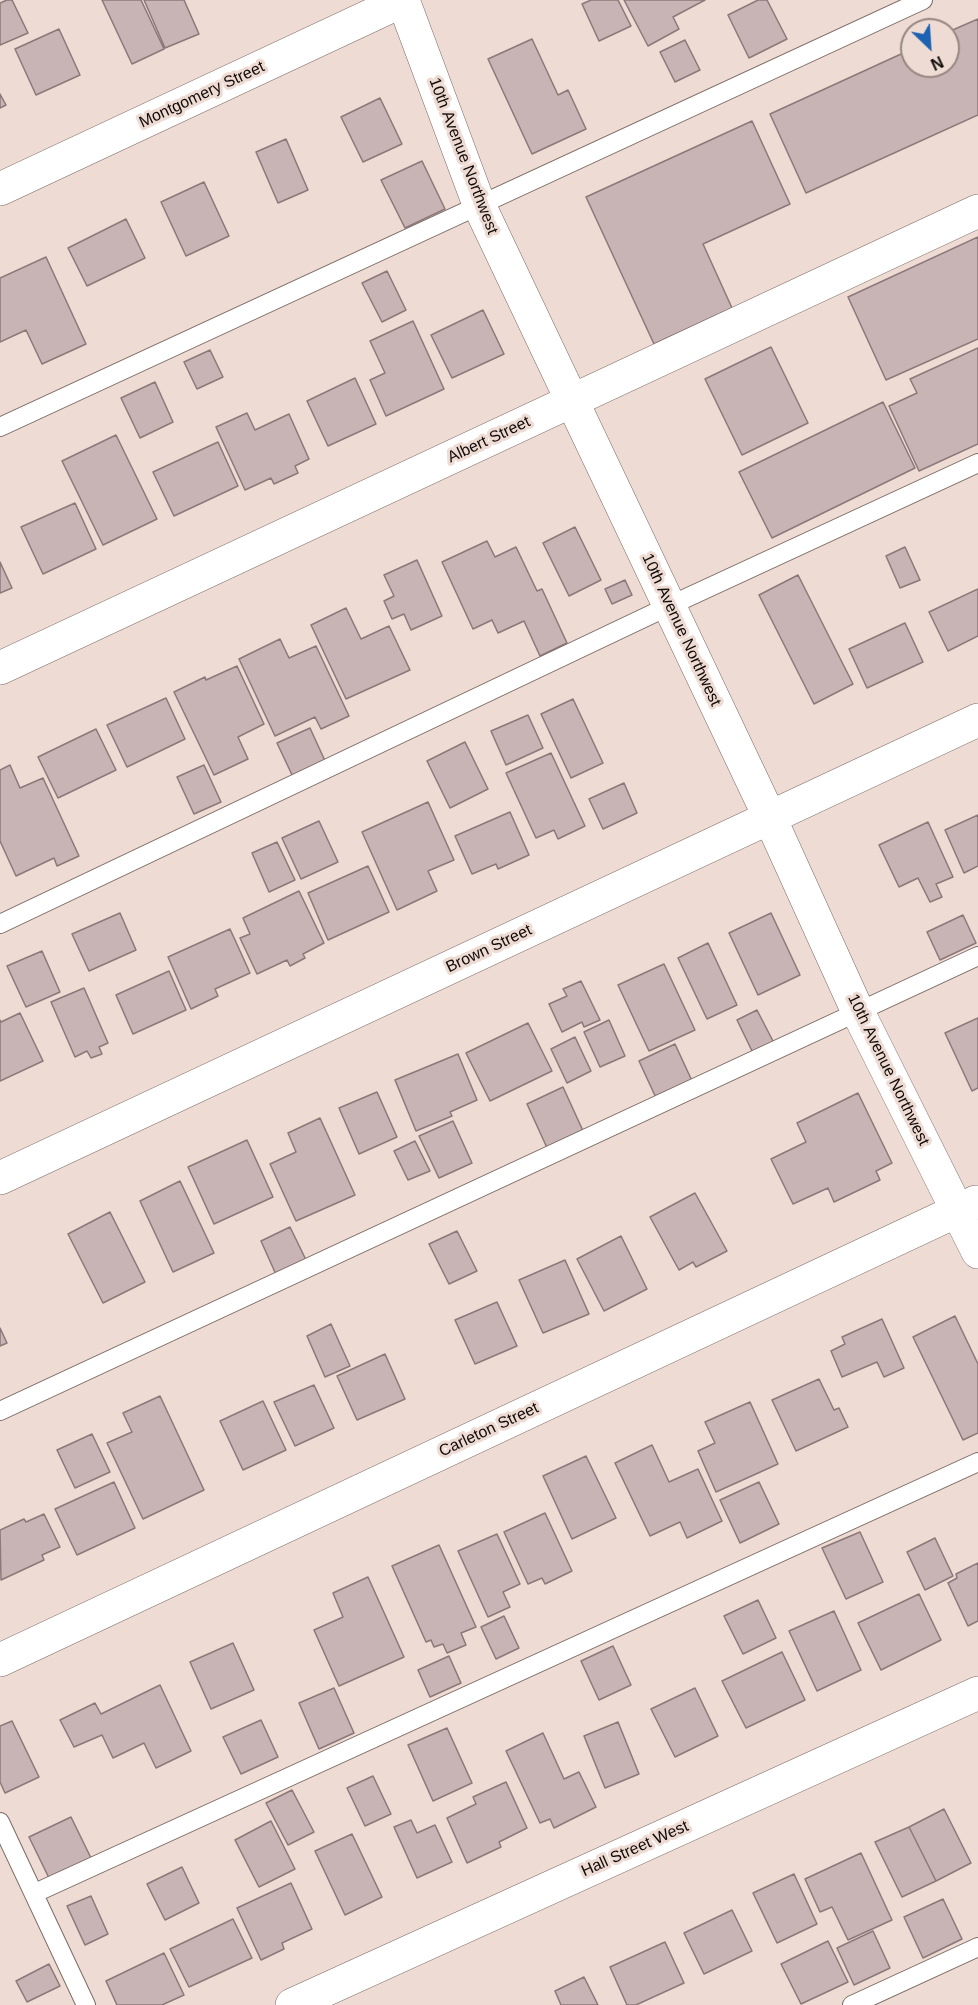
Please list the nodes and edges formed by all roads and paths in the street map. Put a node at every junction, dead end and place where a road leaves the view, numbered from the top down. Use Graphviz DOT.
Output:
graph roads {
  1 [pos="404,0"];
  2 [pos="923,0"];
  3 [pos="0,189"];
  4 [pos="480,207"];
  5 [pos="978,211"];
  6 [pos="573,401"];
  7 [pos="0,428"];
  8 [pos="978,463"];
  9 [pos="669,606"];
  10 [pos="0,668"];
  11 [pos="978,720"];
  12 [pos="770,818"];
  13 [pos="0,924"];
  14 [pos="978,956"];
  15 [pos="858,1012"];
  16 [pos="0,1178"];
  17 [pos="968,1206"];
  18 [pos="978,1251"];
  19 [pos="0,1412"];
  20 [pos="978,1462"];
  21 [pos="0,1660"];
  22 [pos="978,1693"];
  23 [pos="0,1822"];
  24 [pos="35,1893"];
  25 [pos="978,1947"];
  26 [pos="86,2005"];
  27 [pos="292,2005"];
  28 [pos="852,2005"];
  1 -- 3 [label="street, Montgomery Street"];
  1 -- 4 [label="street, 10th Avenue Northwest"];
  2 -- 4 [label="lane"];
  4 -- 6 [label="street, 10th Avenue Northwest"];
  4 -- 7 [label="lane"];
  5 -- 6 [label="street, Albert Street"];
  6 -- 9 [label="street, 10th Avenue Northwest"];
  6 -- 10 [label="street, Albert Street"];
  8 -- 9 [label="lane"];
  9 -- 12 [label="street, 10th Avenue Northwest"];
  9 -- 13 [label="lane"];
  11 -- 12 [label="street, Brown Street"];
  12 -- 15 [label="street, 10th Avenue Northwest"];
  12 -- 16 [label="street, Brown Street"];
  14 -- 15 [label="lane"];
  15 -- 17 [label="street, 10th Avenue Northwest"];
  15 -- 19 [label="lane"];
  17 -- 18 [label="street, 10th Avenue Northwest"];
  17 -- 21 [label="street, Carleton Street"];
  20 -- 24 [label="lane"];
  22 -- 27 [label="street, Hall Street West"];
  23 -- 24 [label="lane"];
  24 -- 26 [label="lane"];
  25 -- 28 [label="lane"];
}
